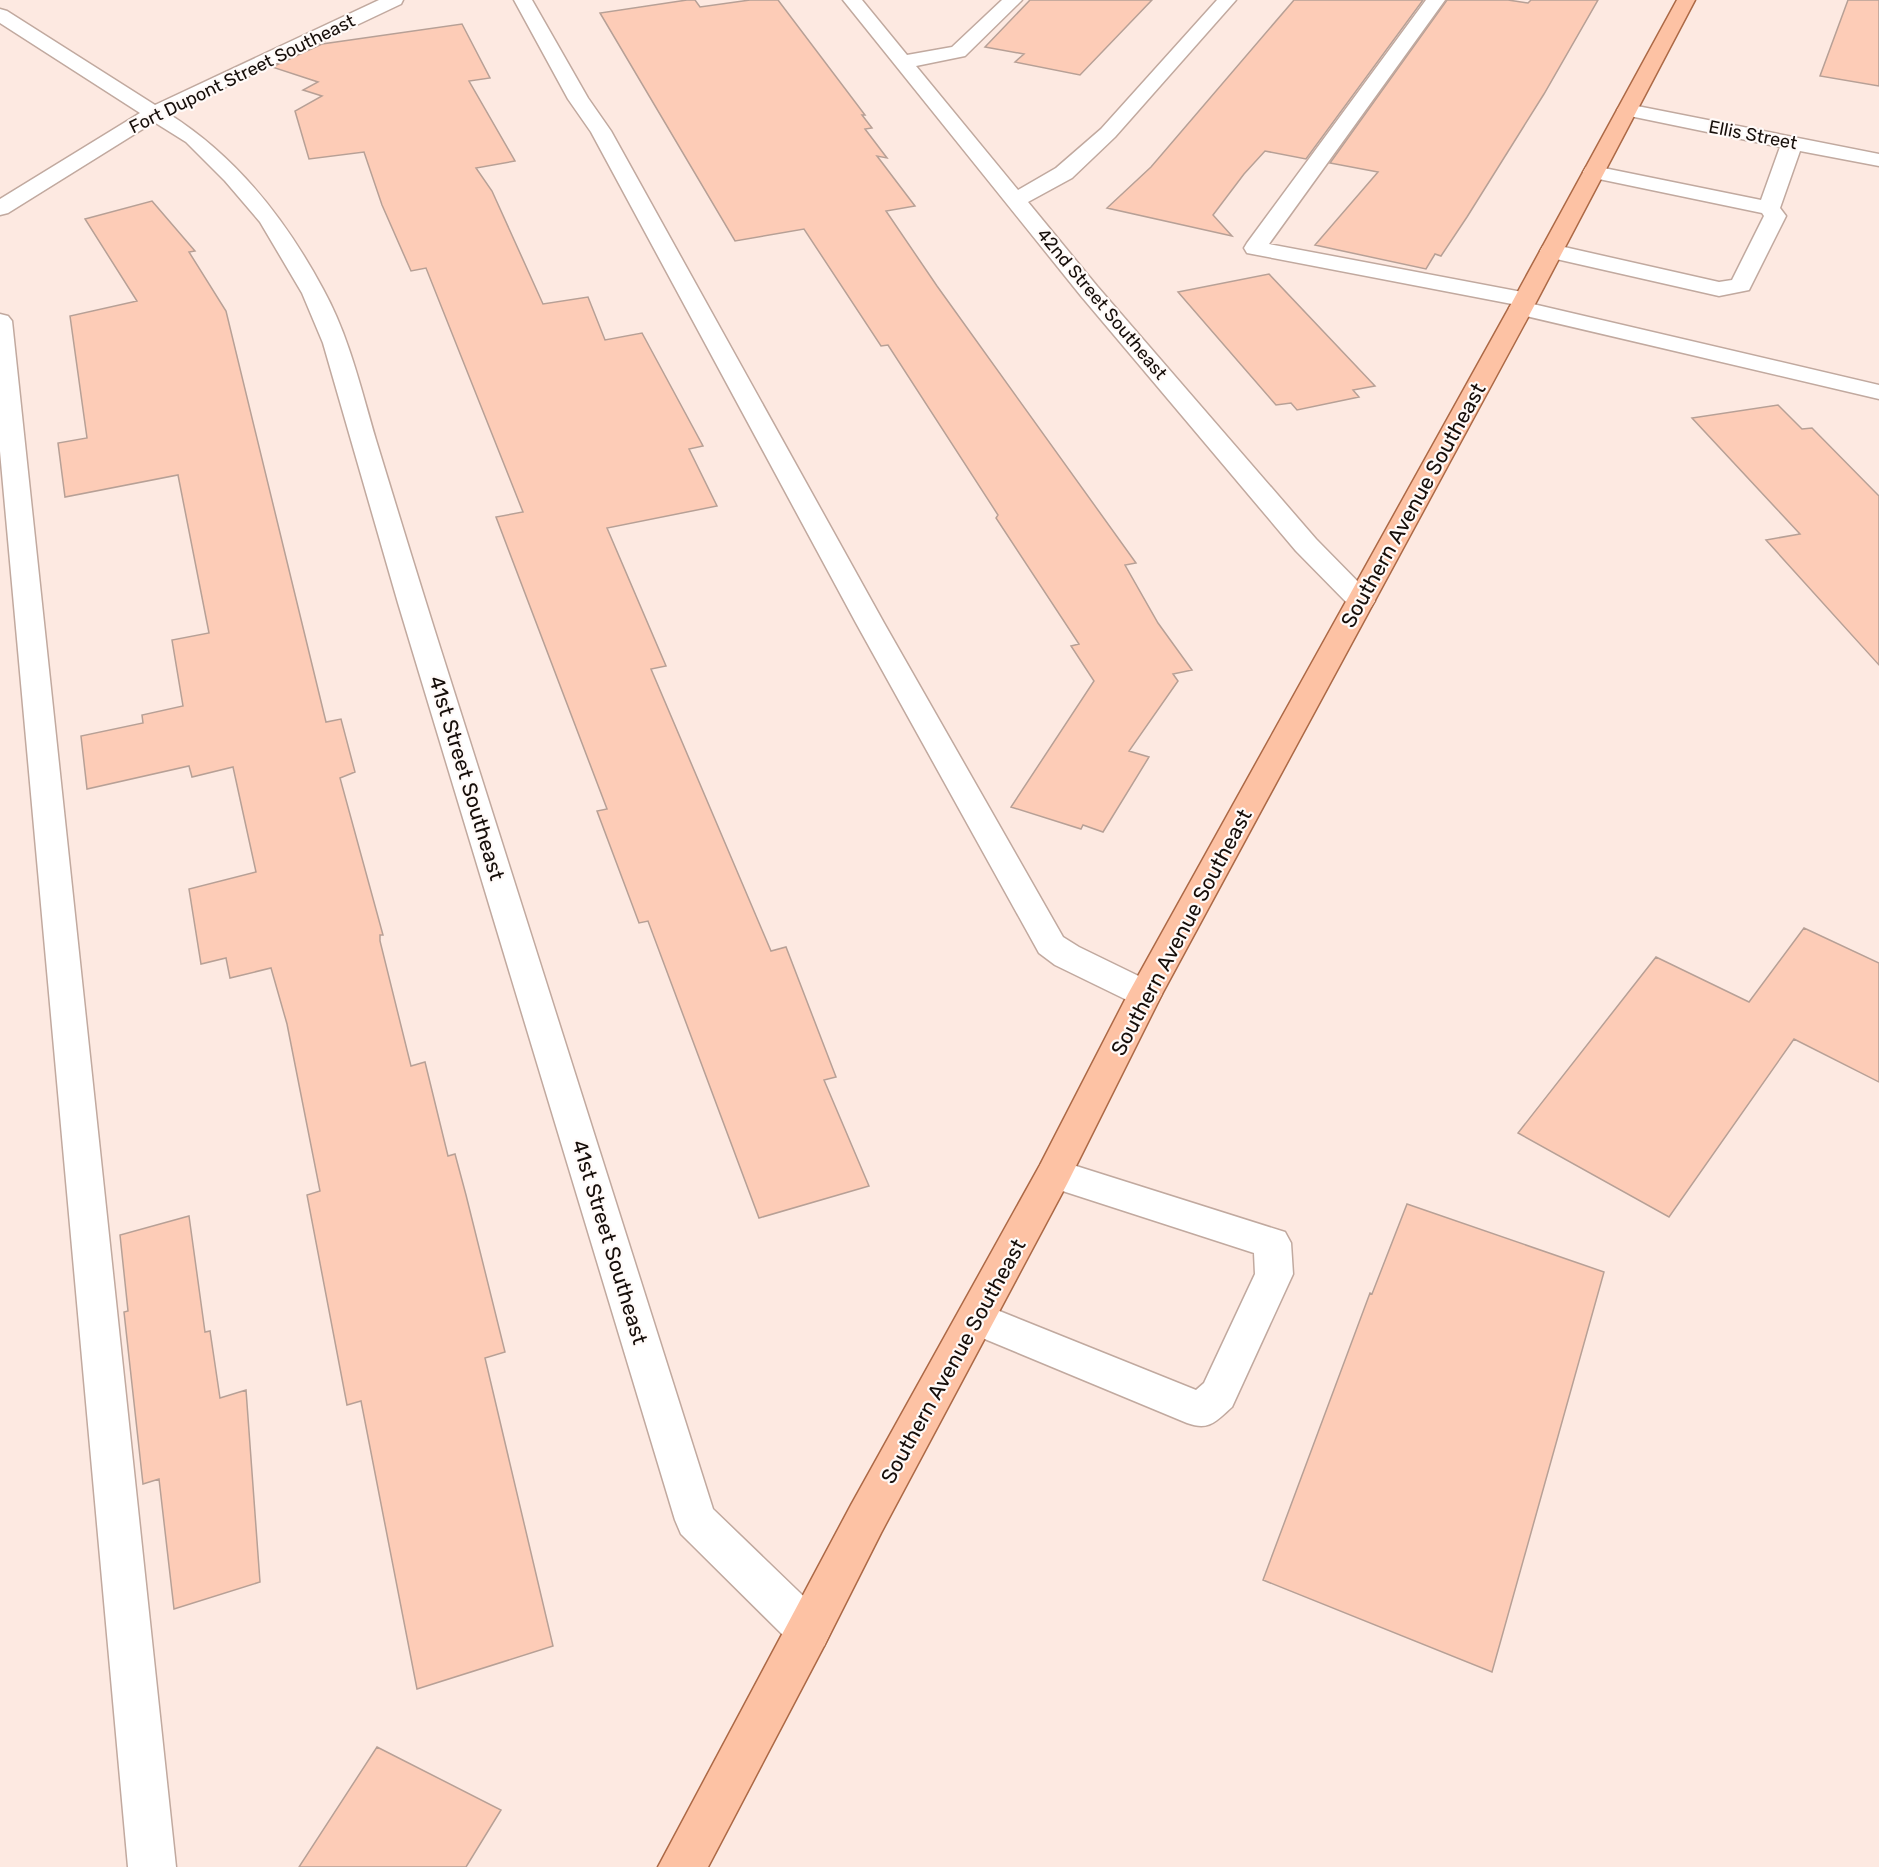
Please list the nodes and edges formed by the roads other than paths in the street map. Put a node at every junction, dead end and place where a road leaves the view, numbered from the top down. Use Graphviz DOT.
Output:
graph roads {
  1 [pos="394,0"];
  2 [pos="523,0"];
  3 [pos="852,0"];
  4 [pos="1013,0"];
  5 [pos="1227,0"];
  6 [pos="1436,0"];
  7 [pos="1686,0"];
  8 [pos="0,15"];
  9 [pos="30,34"];
  10 [pos="10,42"];
  11 [pos="903,62"];
  12 [pos="1627,110"];
  13 [pos="155,113"];
  14 [pos="1792,143"];
  15 [pos="1879,160"];
  16 [pos="1594,172"];
  17 [pos="1015,200"];
  18 [pos="0,208"];
  19 [pos="1769,208"];
  20 [pos="1551,251"];
  21 [pos="1523,304"];
  22 [pos="0,321"];
  23 [pos="1879,392"];
  24 [pos="1361,601"];
  25 [pos="1145,994"];
  26 [pos="1054,1174"];
  27 [pos="977,1318"];
  28 [pos="809,1631"];
  29 [pos="152,1867"];
  30 [pos="682,1867"];
  1 -- 13 [label="street, Fort Dupont Street Southeast"];
  2 -- 25 [label="street"];
  3 -- 11 [label="street, 42nd Street Southeast"];
  4 -- 11 [label="street"];
  5 -- 17 [label="street"];
  6 -- 21 [label="street"];
  7 -- 12 [label="main road, Southern Avenue Southeast"];
  8 -- 9 [label="street, 41st Street Southeast"];
  9 -- 10 [label="street"];
  9 -- 13 [label="street, 41st Street Southeast"];
  11 -- 17 [label="street, 42nd Street Southeast"];
  12 -- 14 [label="street, Ellis Street"];
  12 -- 16 [label="main road, Southern Avenue Southeast"];
  13 -- 18 [label="street, Fort Dupont Street Southeast"];
  13 -- 28 [label="street, 41st Street Southeast"];
  14 -- 15 [label="street, Ellis Street"];
  14 -- 19 [label="street"];
  16 -- 19 [label="street"];
  16 -- 20 [label="main road, Southern Avenue Southeast"];
  17 -- 24 [label="street, 42nd Street Southeast"];
  19 -- 20 [label="street"];
  20 -- 21 [label="main road, Southern Avenue Southeast"];
  21 -- 23 [label="street"];
  21 -- 24 [label="main road, Southern Avenue Southeast"];
  22 -- 29 [label="street"];
  24 -- 25 [label="main road, Southern Avenue Southeast"];
  25 -- 26 [label="main road, Southern Avenue Southeast"];
  26 -- 27 [label="main road, Southern Avenue Southeast"];
  26 -- 27 [label="street"];
  27 -- 28 [label="main road, Southern Avenue Southeast"];
  28 -- 30 [label="main road, Southern Avenue Southeast"];
}
